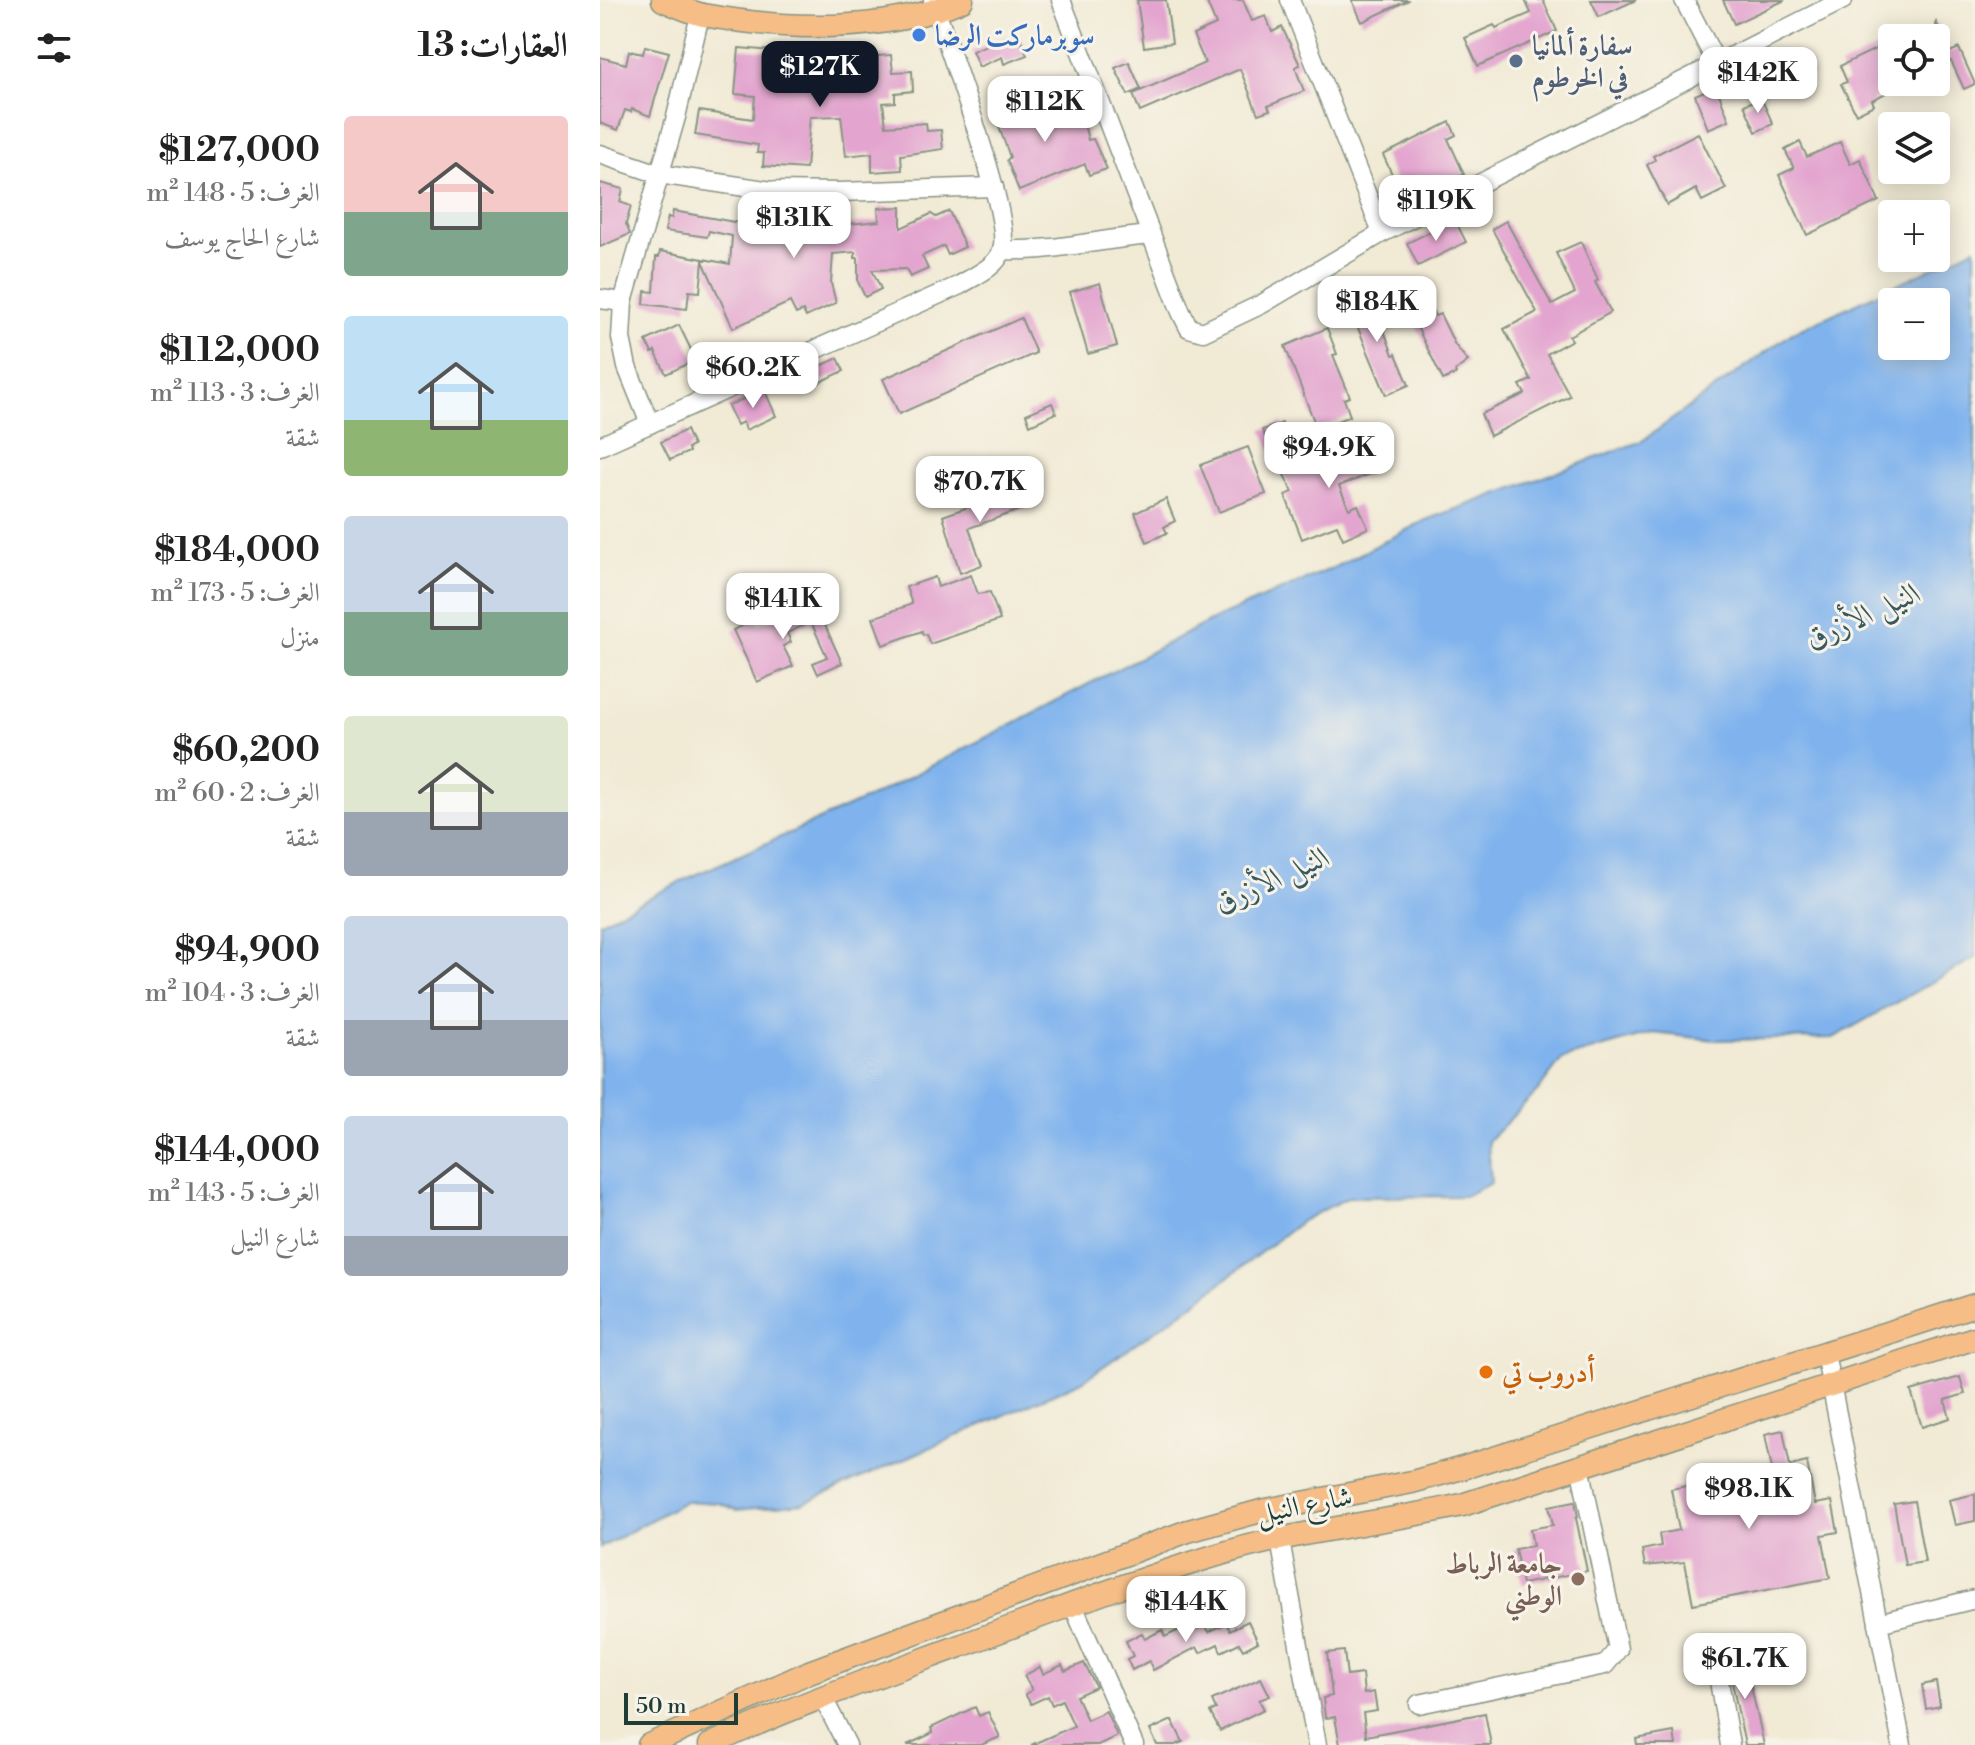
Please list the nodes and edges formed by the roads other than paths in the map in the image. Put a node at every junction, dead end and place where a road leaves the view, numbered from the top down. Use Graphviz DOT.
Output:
graph roads {
  1 [pos="663,0"];
  2 [pos="962,0"];
  3 [pos="1061,0"];
  4 [pos="1290,0"];
  5 [pos="1684,0"];
  6 [pos="1843,0"];
  7 [pos="935,6"];
  8 [pos="700,15"];
  9 [pos="1717,64"];
  10 [pos="600,154"];
  11 [pos="659,174"];
  12 [pos="994,187"];
  13 [pos="1382,233"];
  14 [pos="1151,235"];
  15 [pos="1002,250"];
  16 [pos="600,299"];
  17 [pos="623,302"];
  18 [pos="650,424"];
  19 [pos="600,446"];
  20 [pos="1975,1305"];
  21 [pos="1975,1338"];
  22 [pos="1825,1353"];
  23 [pos="1832,1384"];
  24 [pos="1580,1466"];
  25 [pos="1280,1540"];
  26 [pos="1975,1599"];
  27 [pos="1072,1603"];
  28 [pos="1878,1623"];
  29 [pos="1713,1646"];
  30 [pos="822,1696"];
  31 [pos="1419,1704"];
  32 [pos="649,1745"];
  33 [pos="710,1745"];
  34 [pos="847,1745"];
  35 [pos="1134,1745"];
  36 [pos="1317,1745"];
  37 [pos="1730,1745"];
  38 [pos="1902,1745"];
  1 -- 8 [label="main road"];
  2 -- 7 [label="main road"];
  3 -- 14 [label="street"];
  4 -- 13 [label="street"];
  5 -- 9 [label="street"];
  6 -- 9 [label="street"];
  7 -- 8 [label="main road"];
  7 -- 12 [label="street"];
  8 -- 11 [label="street"];
  9 -- 13 [label="street"];
  10 -- 11 [label="street"];
  11 -- 12 [label="street"];
  11 -- 17 [label="street"];
  12 -- 15 [label="street"];
  13 -- 14 [label="street"];
  14 -- 15 [label="street"];
  15 -- 18 [label="street"];
  16 -- 17 [label="street"];
  17 -- 18 [label="street"];
  18 -- 19 [label="street"];
  20 -- 22 [label="main road, شارع النيل"];
  21 -- 23 [label="main road, شارع النيل"];
  22 -- 23 [label="street"];
  22 -- 32 [label="main road, شارع النيل"];
  23 -- 24 [label="main road, شارع النيل"];
  23 -- 28 [label="street"];
  24 -- 25 [label="main road, شارع النيل"];
  24 -- 31 [label="street"];
  25 -- 27 [label="main road, شارع النيل"];
  25 -- 36 [label="street"];
  26 -- 28 [label="street"];
  27 -- 30 [label="main road, شارع النيل"];
  27 -- 35 [label="street"];
  28 -- 38 [label="street"];
  29 -- 37 [label="street"];
  30 -- 33 [label="main road, شارع النيل"];
  30 -- 34 [label="street"];
}
